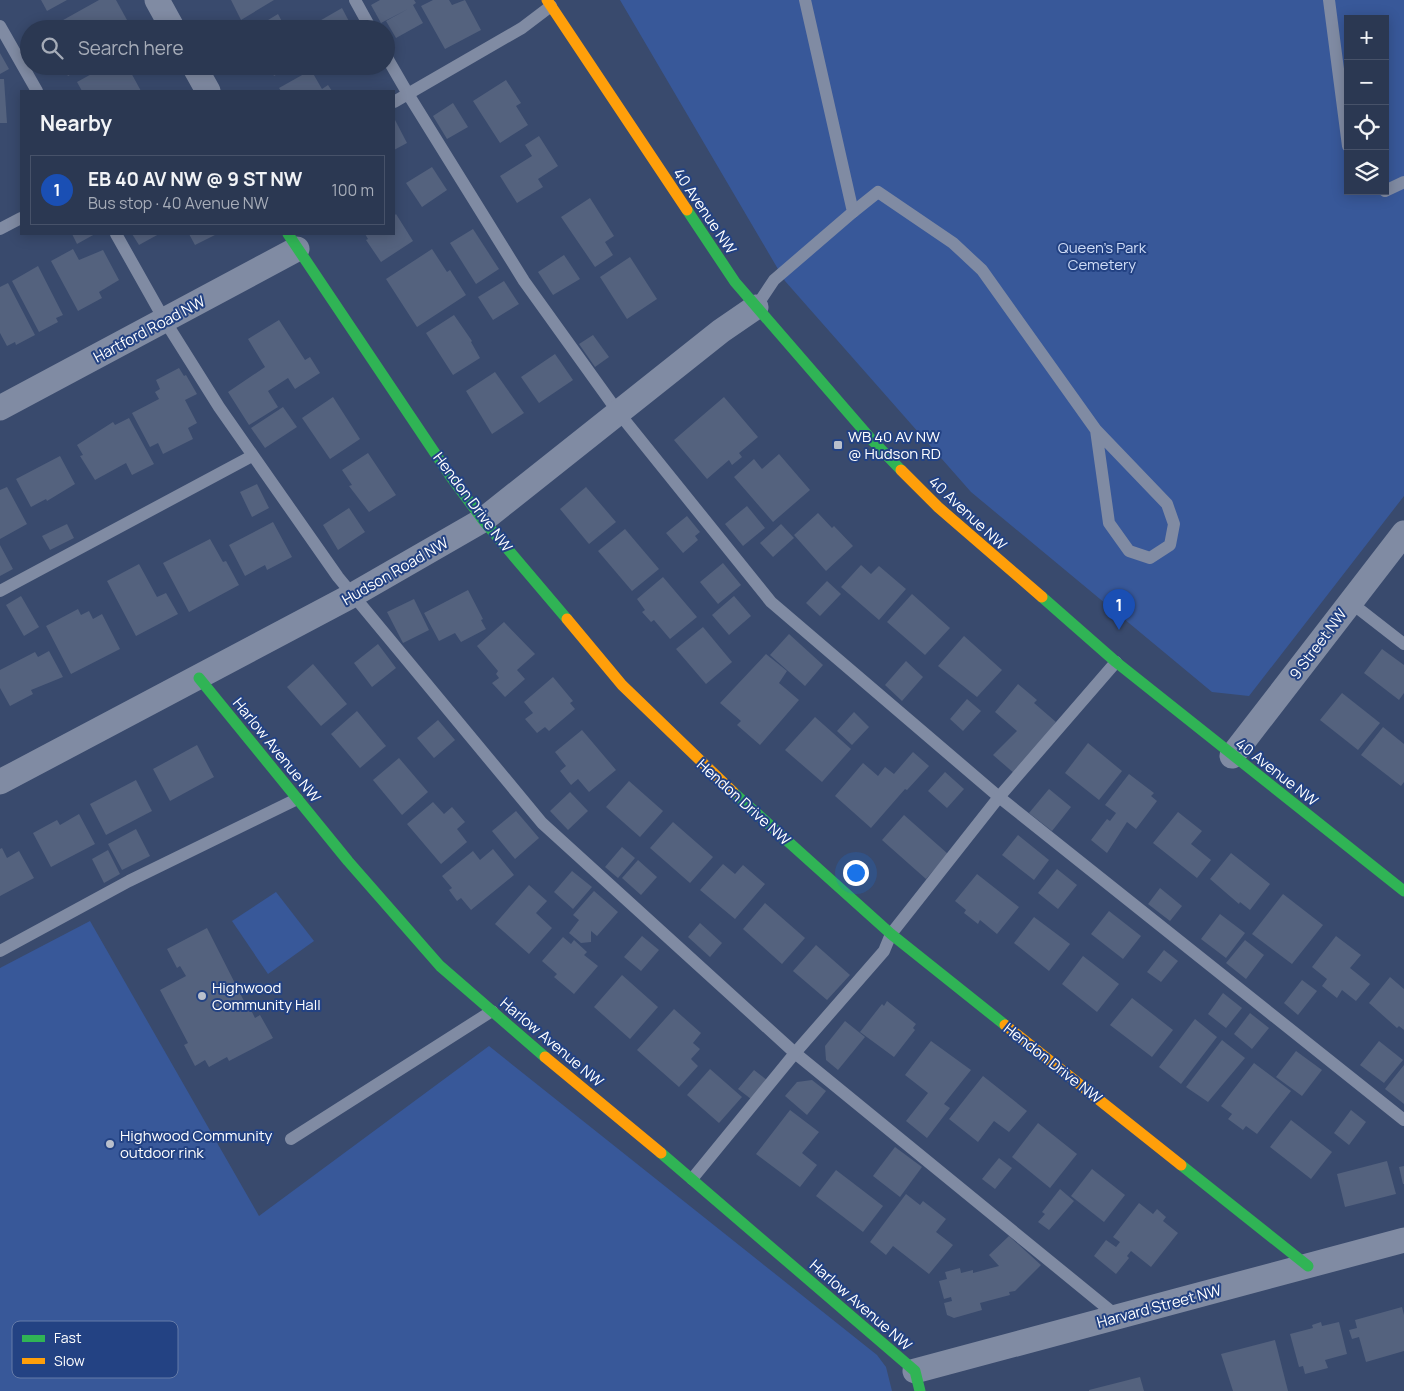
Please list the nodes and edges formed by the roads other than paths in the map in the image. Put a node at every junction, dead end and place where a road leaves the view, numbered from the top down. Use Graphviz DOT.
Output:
graph roads {
  1 [pos="157,0"];
  2 [pos="355,0"];
  3 [pos="805,0"];
  4 [pos="1329,0"];
  5 [pos="549,3"];
  6 [pos="168,20"];
  7 [pos="366,20"];
  8 [pos="0,26"];
  9 [pos="20,61"];
  10 [pos="395,72"];
  11 [pos="28,75"];
  12 [pos="199,75"];
  13 [pos="36,90"];
  14 [pos="207,90"];
  15 [pos="408,94"];
  16 [pos="395,101"];
  17 [pos="1344,115"];
  18 [pos="1404,182"];
  19 [pos="1389,189"];
  20 [pos="853,212"];
  21 [pos="20,219"];
  22 [pos="0,229"];
  23 [pos="117,235"];
  24 [pos="293,241"];
  25 [pos="756,307"];
  26 [pos="165,321"];
  27 [pos="0,408"];
  28 [pos="618,412"];
  29 [pos="1096,430"];
  30 [pos="252,456"];
  31 [pos="483,520"];
  32 [pos="1404,533"];
  33 [pos="0,591"];
  34 [pos="352,596"];
  35 [pos="1350,602"];
  36 [pos="1404,644"];
  37 [pos="1116,662"];
  38 [pos="200,678"];
  39 [pos="1232,756"];
  40 [pos="0,782"];
  41 [pos="999,797"];
  42 [pos="297,799"];
  43 [pos="1404,891"];
  44 [pos="891,934"];
  45 [pos="0,951"];
  46 [pos="492,1011"];
  47 [pos="795,1053"];
  48 [pos="1404,1120"];
  49 [pos="291,1139"];
  50 [pos="692,1179"];
  51 [pos="1404,1240"];
  52 [pos="1308,1266"];
  53 [pos="1118,1317"];
  54 [pos="917,1381"];
  1 -- 6 [label="street"];
  2 -- 7 [label="lane"];
  3 -- 20 [label="lane"];
  4 -- 17 [label="lane"];
  5 -- 15 [label="lane"];
  5 -- 25 [label="street, 40 Avenue NW"];
  8 -- 9 [label="lane"];
  10 -- 15 [label="lane"];
  11 -- 13 [label="lane"];
  12 -- 14 [label="street"];
  15 -- 16 [label="lane"];
  15 -- 28 [label="lane"];
  18 -- 19 [label="lane"];
  20 -- 25 [label="lane"];
  20 -- 29 [label="lane"];
  21 -- 22 [label="lane"];
  23 -- 26 [label="lane"];
  24 -- 26 [label="street, Hartford Road NW"];
  24 -- 31 [label="street, Hendon Drive NW"];
  25 -- 28 [label="street, Hudson Road NW"];
  25 -- 37 [label="street, 40 Avenue NW"];
  26 -- 27 [label="street, Hartford Road NW"];
  26 -- 30 [label="lane"];
  28 -- 31 [label="street, Hudson Road NW"];
  28 -- 41 [label="lane"];
  29 -- 29 [label="lane"];
  30 -- 33 [label="lane"];
  30 -- 34 [label="lane"];
  31 -- 34 [label="street, Hudson Road NW"];
  31 -- 44 [label="street, Hendon Drive NW"];
  32 -- 35 [label="street, 9 Street NW"];
  34 -- 38 [label="street, Hudson Road NW"];
  34 -- 47 [label="lane"];
  35 -- 36 [label="lane"];
  35 -- 39 [label="street, 9 Street NW"];
  37 -- 39 [label="street, 40 Avenue NW"];
  37 -- 41 [label="lane"];
  38 -- 40 [label="street, Hudson Road NW"];
  38 -- 42 [label="street, Harlow Avenue NW"];
  39 -- 43 [label="street, 40 Avenue NW"];
  41 -- 44 [label="lane"];
  41 -- 48 [label="lane"];
  42 -- 45 [label="lane"];
  42 -- 46 [label="street, Harlow Avenue NW"];
  44 -- 47 [label="lane"];
  44 -- 52 [label="street, Hendon Drive NW"];
  46 -- 49 [label="lane"];
  46 -- 50 [label="street, Harlow Avenue NW"];
  47 -- 50 [label="lane"];
  47 -- 53 [label="lane"];
  50 -- 54 [label="street, Harlow Avenue NW"];
  51 -- 52 [label="street, Harvard Street NW"];
  52 -- 53 [label="street, Harvard Street NW"];
  53 -- 54 [label="street, Harvard Street NW"];
}
